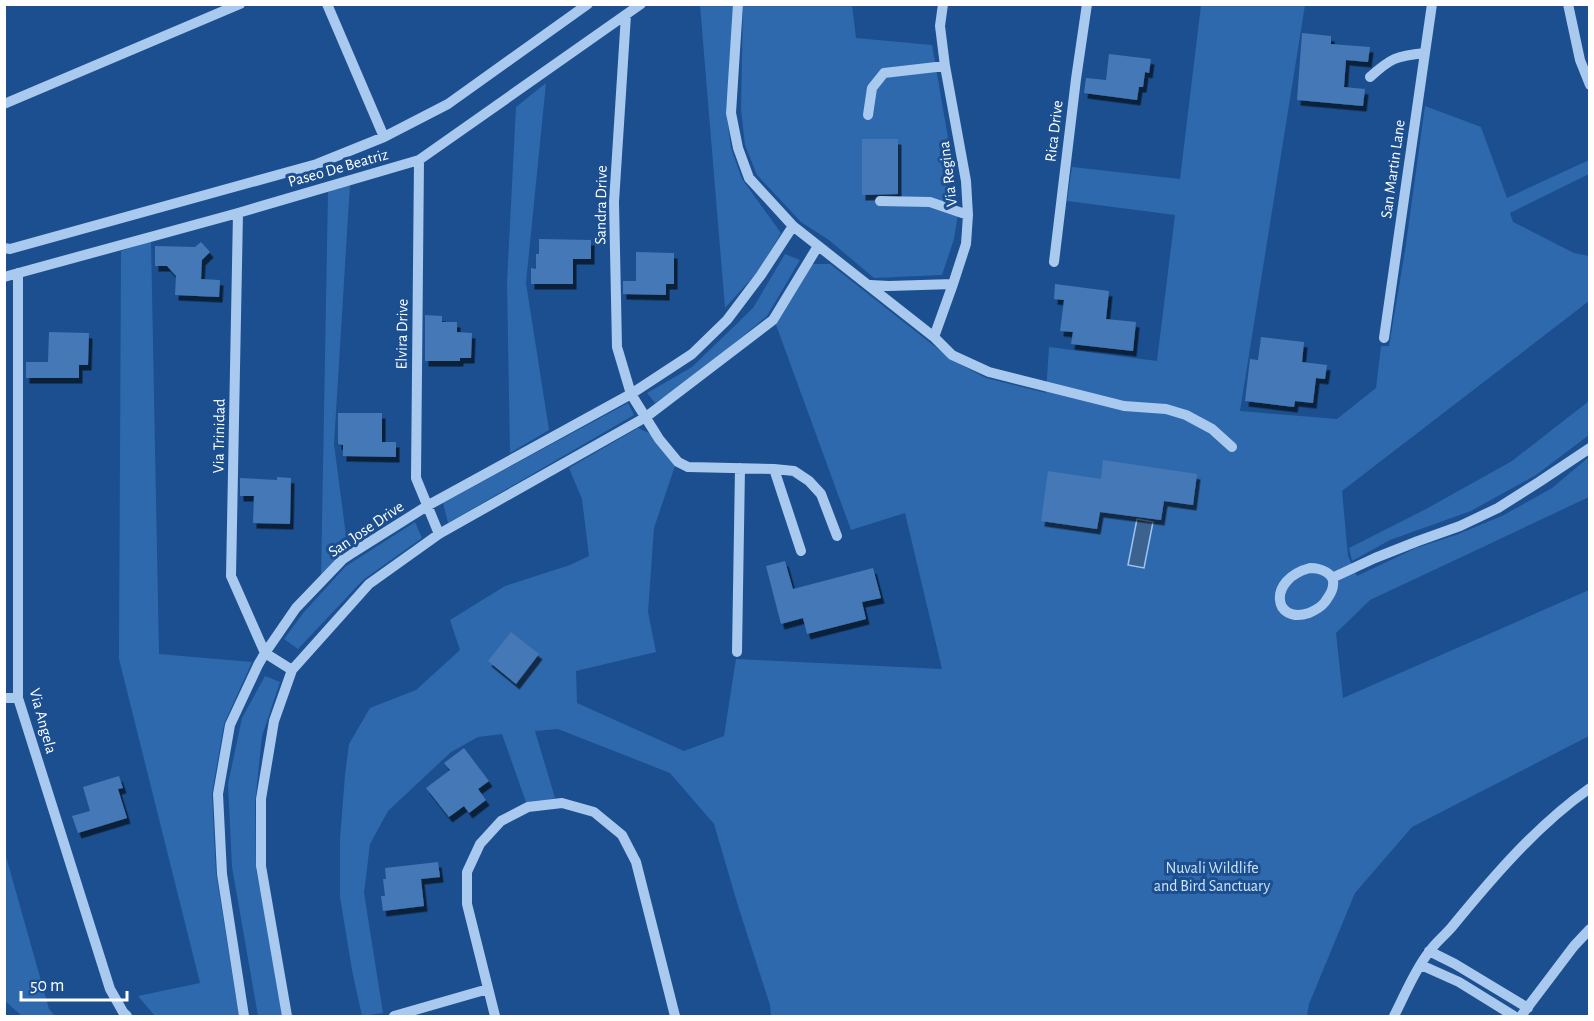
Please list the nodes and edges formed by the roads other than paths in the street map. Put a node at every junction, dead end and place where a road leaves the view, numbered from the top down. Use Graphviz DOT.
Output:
graph roads {
  1 [pos="240,4"];
  2 [pos="327,4"];
  3 [pos="588,4"];
  4 [pos="641,4"];
  5 [pos="738,4"];
  6 [pos="943,4"];
  7 [pos="1087,4"];
  8 [pos="1432,4"];
  9 [pos="1568,4"];
  10 [pos="626,15"];
  11 [pos="1425,53"];
  12 [pos="945,66"];
  13 [pos="1370,77"];
  14 [pos="1590,85"];
  15 [pos="4,104"];
  16 [pos="868,114"];
  17 [pos="384,137"];
  18 [pos="419,160"];
  19 [pos="880,201"];
  20 [pos="238,213"];
  21 [pos="968,215"];
  22 [pos="793,226"];
  23 [pos="818,246"];
  24 [pos="4,248"];
  25 [pos="1053,262"];
  26 [pos="18,273"];
  27 [pos="4,277"];
  28 [pos="953,284"];
  29 [pos="870,285"];
  30 [pos="934,337"];
  31 [pos="1384,338"];
  32 [pos="631,394"];
  33 [pos="646,417"];
  34 [pos="1232,447"];
  35 [pos="1590,448"];
  36 [pos="740,468"];
  37 [pos="774,469"];
  38 [pos="427,506"];
  39 [pos="439,534"];
  40 [pos="837,536"];
  41 [pos="801,551"];
  42 [pos="1332,578"];
  43 [pos="737,652"];
  44 [pos="265,653"];
  45 [pos="292,670"];
  46 [pos="18,698"];
  47 [pos="4,699"];
  48 [pos="1590,788"];
  49 [pos="1590,929"];
  50 [pos="1429,951"];
  51 [pos="1421,965"];
  52 [pos="488,989"];
  53 [pos="1525,1012"];
  54 [pos="127,1017"];
  55 [pos="244,1017"];
  56 [pos="287,1017"];
  57 [pos="394,1017"];
  58 [pos="495,1017"];
  59 [pos="675,1017"];
  60 [pos="1394,1017"];
  61 [pos="1514,1017"];
  1 -- 15 [label="street"];
  2 -- 17 [label="street"];
  3 -- 17 [label="street"];
  4 -- 10 [label="street, Paseo De Beatriz"];
  5 -- 22 [label="street"];
  6 -- 12 [label="street, Via Regina"];
  7 -- 25 [label="street, Rica Drive"];
  8 -- 11 [label="street, San Martin Lane"];
  9 -- 14 [label="street"];
  10 -- 18 [label="street, Paseo De Beatriz"];
  10 -- 32 [label="street, Sandra Drive"];
  11 -- 13 [label="street"];
  11 -- 31 [label="street, San Martin Lane"];
  12 -- 16 [label="street"];
  12 -- 21 [label="street, Via Regina"];
  17 -- 24 [label="street"];
  18 -- 20 [label="street, Paseo De Beatriz"];
  18 -- 38 [label="street, Elvira Drive"];
  19 -- 21 [label="street"];
  20 -- 26 [label="street, Paseo De Beatriz"];
  20 -- 44 [label="street, Via Trinidad"];
  21 -- 28 [label="street, Via Regina"];
  22 -- 23 [label="street"];
  22 -- 32 [label="street, San Jose Drive"];
  23 -- 29 [label="street"];
  23 -- 33 [label="street"];
  26 -- 27 [label="street, Paseo De Beatriz"];
  26 -- 46 [label="street, Via Angela"];
  28 -- 29 [label="street"];
  28 -- 30 [label="street, Via Regina"];
  29 -- 30 [label="street"];
  30 -- 34 [label="street"];
  32 -- 33 [label="street, Sandra Drive"];
  32 -- 38 [label="street, San Jose Drive"];
  33 -- 36 [label="street, Sandra Drive"];
  33 -- 39 [label="street"];
  35 -- 42 [label="street"];
  36 -- 37 [label="street, Sandra Drive"];
  36 -- 43 [label="street"];
  37 -- 40 [label="street, Sandra Drive"];
  37 -- 41 [label="street"];
  38 -- 39 [label="street, Elvira Drive"];
  38 -- 44 [label="street, San Jose Drive"];
  39 -- 45 [label="street"];
  42 -- 42 [label="street"];
  44 -- 45 [label="street"];
  44 -- 55 [label="street, San Jose Drive"];
  45 -- 56 [label="street"];
  46 -- 47 [label="street"];
  46 -- 54 [label="street, Via Angela"];
  48 -- 50 [label="street"];
  49 -- 53 [label="street"];
  50 -- 51 [label="street"];
  50 -- 53 [label="street"];
  51 -- 60 [label="street"];
  51 -- 61 [label="street"];
  52 -- 57 [label="street"];
  52 -- 58 [label="street"];
  52 -- 59 [label="street"];
}
